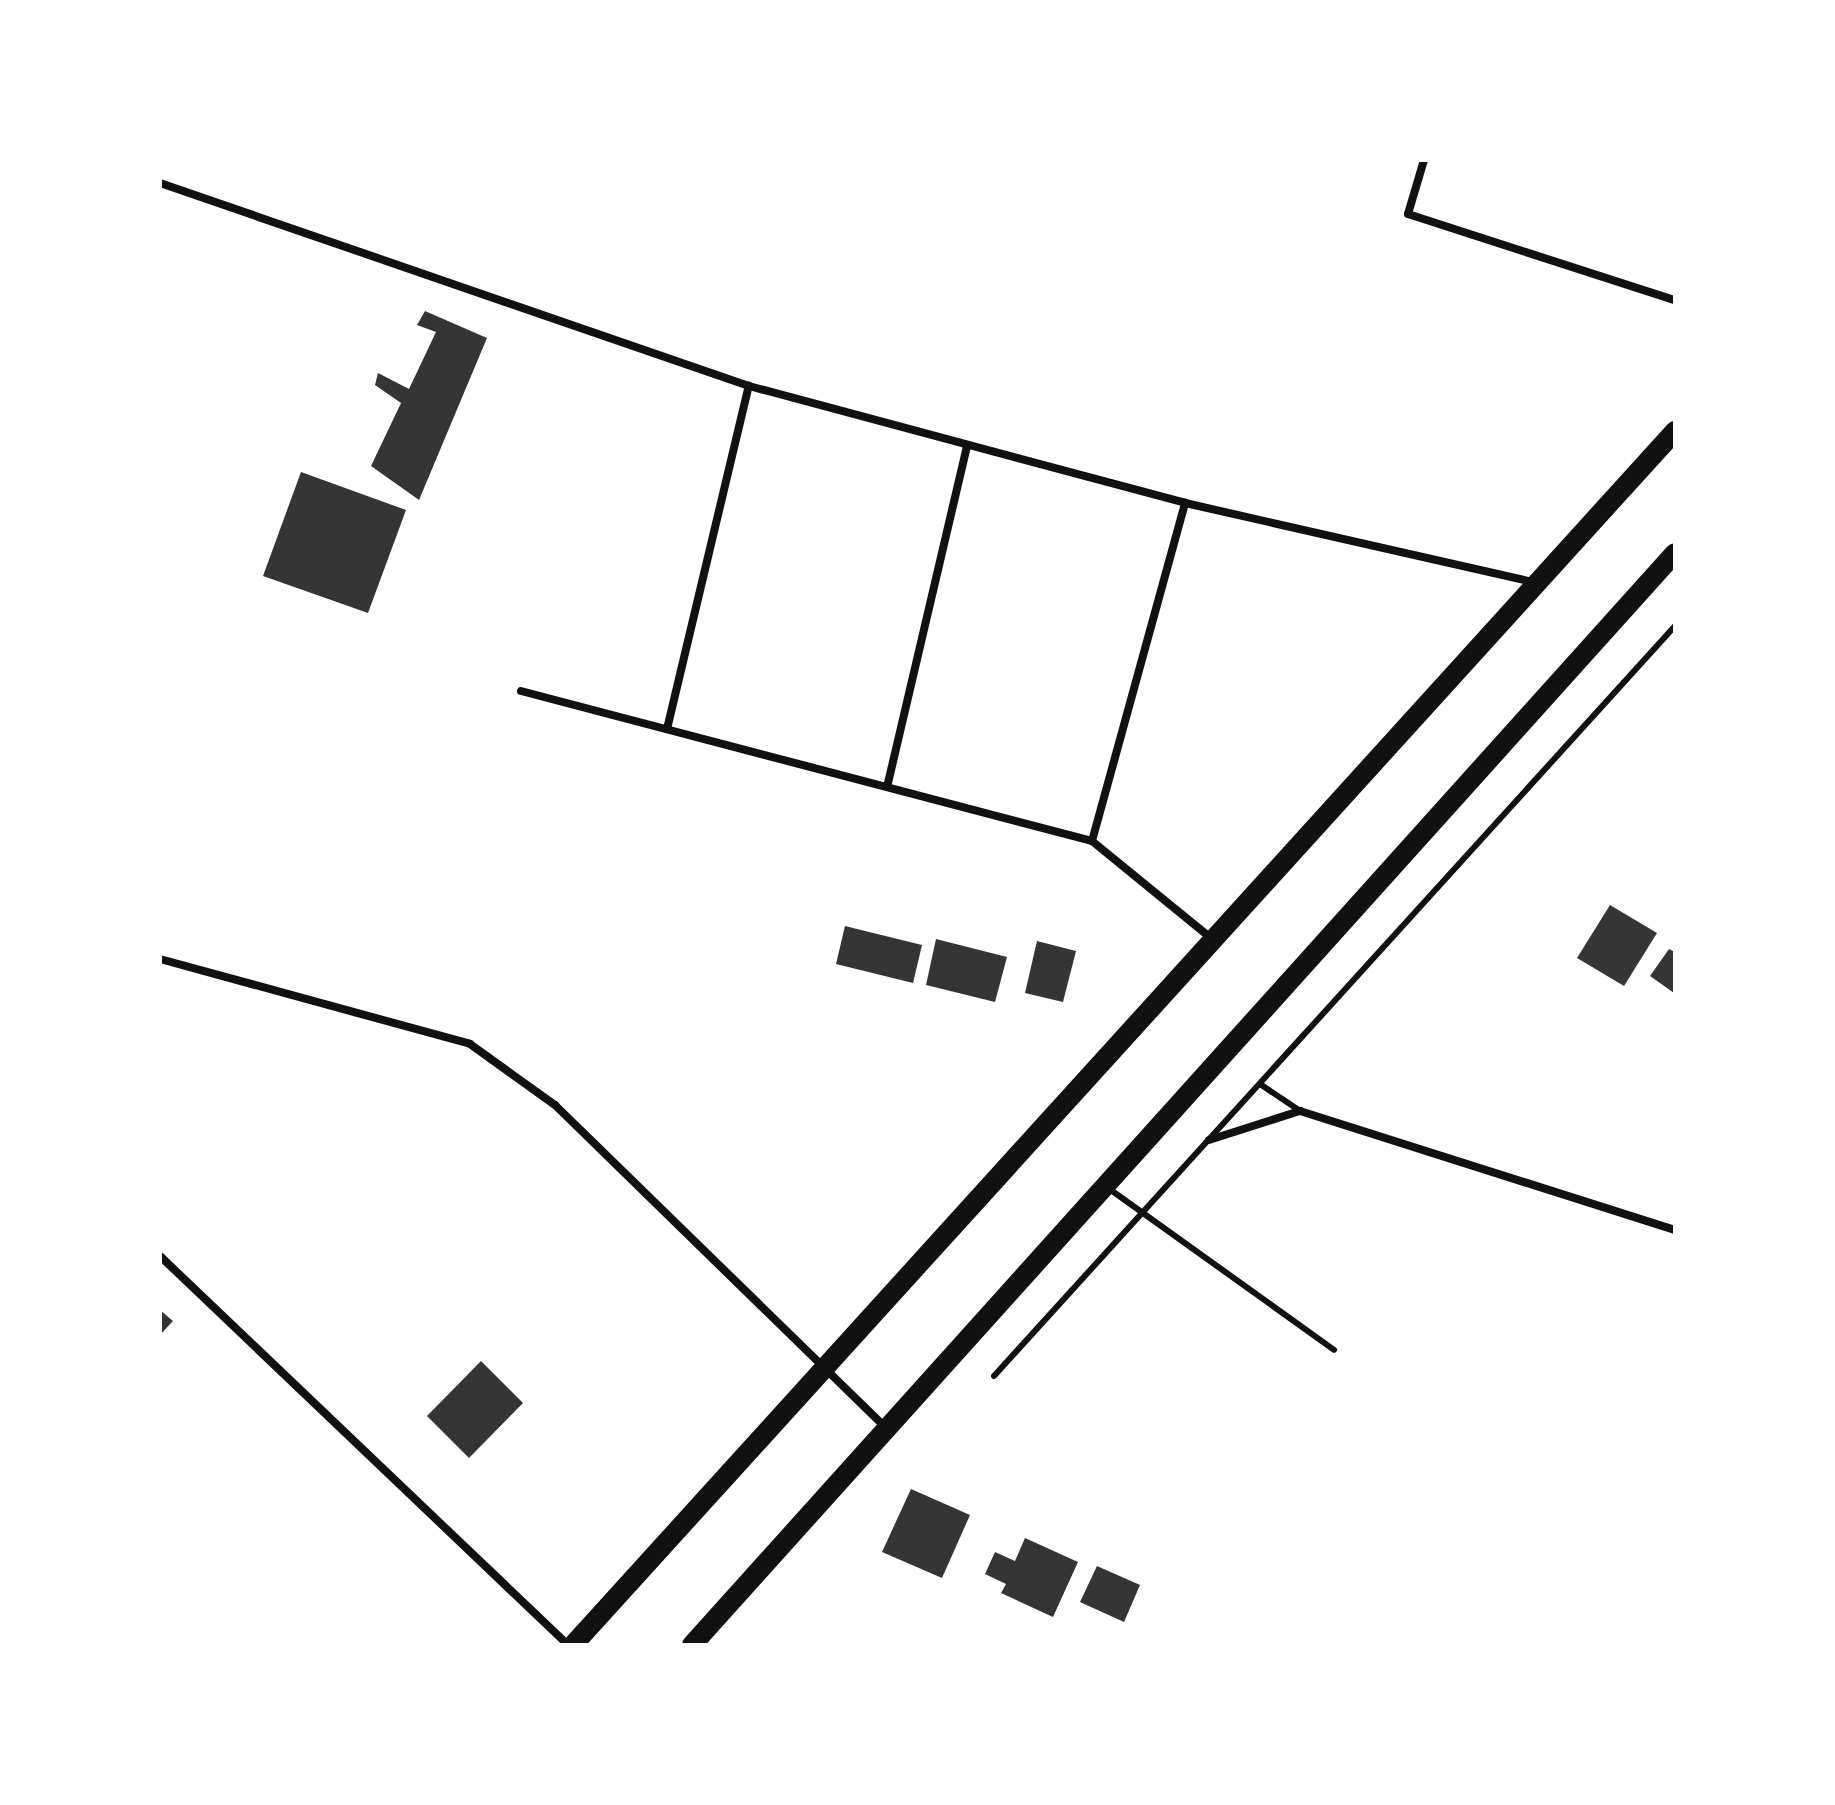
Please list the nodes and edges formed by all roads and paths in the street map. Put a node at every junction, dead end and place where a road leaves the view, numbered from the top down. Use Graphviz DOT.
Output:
graph roads {
  1 [pos="1424,160"];
  2 [pos="160,183"];
  3 [pos="1675,300"];
  4 [pos="749,386"];
  5 [pos="1675,431"];
  6 [pos="967,446"];
  7 [pos="1185,503"];
  8 [pos="1675,553"];
  9 [pos="1537,583"];
  10 [pos="1675,626"];
  11 [pos="521,691"];
  12 [pos="667,729"];
  13 [pos="888,783"];
  14 [pos="1092,841"];
  15 [pos="1211,939"];
  16 [pos="160,959"];
  17 [pos="1260,1084"];
  18 [pos="1300,1111"];
  19 [pos="1209,1140"];
  20 [pos="1105,1186"];
  21 [pos="1143,1213"];
  22 [pos="1675,1230"];
  23 [pos="160,1256"];
  24 [pos="1334,1350"];
  25 [pos="825,1369"];
  26 [pos="994,1376"];
  27 [pos="886,1428"];
  28 [pos="571,1645"];
  29 [pos="692,1645"];
  1 -- 3 [label="street"];
  2 -- 4 [label="street"];
  4 -- 6 [label="street"];
  4 -- 12 [label="street"];
  5 -- 9 [label="main road"];
  6 -- 7 [label="street"];
  6 -- 13 [label="street"];
  7 -- 9 [label="street"];
  7 -- 14 [label="street"];
  8 -- 20 [label="main road"];
  9 -- 15 [label="main road"];
  10 -- 17 [label="lane"];
  11 -- 12 [label="street"];
  12 -- 13 [label="street"];
  13 -- 14 [label="street"];
  14 -- 15 [label="street"];
  15 -- 25 [label="main road"];
  16 -- 25 [label="street"];
  17 -- 18 [label="lane"];
  17 -- 19 [label="lane"];
  18 -- 19 [label="street"];
  18 -- 22 [label="street"];
  19 -- 21 [label="lane"];
  20 -- 21 [label="lane"];
  20 -- 27 [label="main road"];
  21 -- 24 [label="lane"];
  21 -- 26 [label="lane"];
  23 -- 28 [label="street"];
  25 -- 27 [label="street"];
  25 -- 28 [label="main road"];
  27 -- 29 [label="main road"];
}
